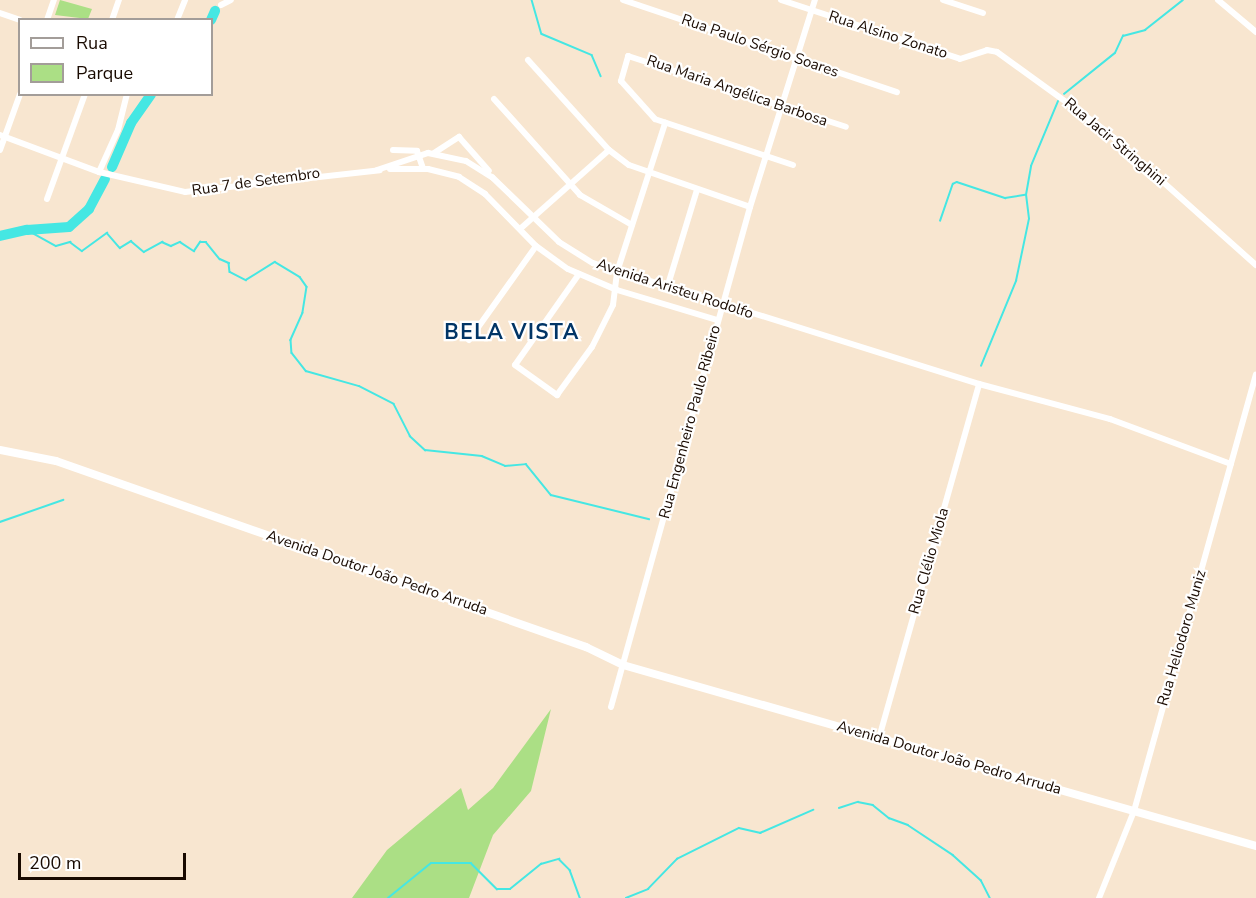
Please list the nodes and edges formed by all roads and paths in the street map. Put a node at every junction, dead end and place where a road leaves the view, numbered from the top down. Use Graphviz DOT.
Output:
graph roads {
  1 [pos="54,0"];
  2 [pos="119,0"];
  3 [pos="185,0"];
  4 [pos="231,0"];
  5 [pos="624,0"];
  6 [pos="781,0"];
  7 [pos="815,0"];
  8 [pos="943,0"];
  9 [pos="1218,0"];
  10 [pos="221,4"];
  11 [pos="812,10"];
  12 [pos="0,13"];
  13 [pos="983,13"];
  14 [pos="48,18"];
  15 [pos="113,18"];
  16 [pos="178,18"];
  17 [pos="18,19"];
  18 [pos="1256,32"];
  19 [pos="797,58"];
  20 [pos="960,59"];
  21 [pos="528,60"];
  22 [pos="897,92"];
  23 [pos="19,96"];
  24 [pos="84,96"];
  25 [pos="126,96"];
  26 [pos="494,99"];
  27 [pos="781,106"];
  28 [pos="665,123"];
  29 [pos="846,127"];
  30 [pos="2,136"];
  31 [pos="0,150"];
  32 [pos="393,150"];
  33 [pos="609,150"];
  34 [pos="434,153"];
  35 [pos="421,154"];
  36 [pos="765,156"];
  37 [pos="62,159"];
  38 [pos="793,165"];
  39 [pos="423,168"];
  40 [pos="377,170"];
  41 [pos="99,172"];
  42 [pos="648,175"];
  43 [pos="499,183"];
  44 [pos="569,184"];
  45 [pos="698,190"];
  46 [pos="47,199"];
  47 [pos="750,207"];
  48 [pos="532,218"];
  49 [pos="632,225"];
  50 [pos="520,229"];
  51 [pos="536,246"];
  52 [pos="1256,265"];
  53 [pos="617,272"];
  54 [pos="579,274"];
  55 [pos="667,288"];
  56 [pos="617,290"];
  57 [pos="722,304"];
  58 [pos="717,321"];
  59 [pos="469,340"];
  60 [pos="1256,375"];
  61 [pos="980,384"];
  62 [pos="0,450"];
  63 [pos="1231,464"];
  64 [pos="623,665"];
  65 [pos="611,707"];
  66 [pos="879,738"];
  67 [pos="1134,811"];
  68 [pos="1256,846"];
  69 [pos="1099,898"];
  1 -- 14 [label="street"];
  2 -- 15 [label="street"];
  3 -- 16 [label="street"];
  4 -- 10 [label="street"];
  5 -- 19 [label="street, Rua Paulo Sérgio Soares"];
  6 -- 11 [label="street, Rua Alsino Zonato"];
  7 -- 11 [label="street, Rua Engenheiro Paulo Ribeiro"];
  8 -- 13 [label="street"];
  9 -- 18 [label="street"];
  11 -- 19 [label="street, Rua Engenheiro Paulo Ribeiro"];
  11 -- 20 [label="street, Rua Alsino Zonato"];
  12 -- 17 [label="street"];
  19 -- 22 [label="street, Rua Paulo Sérgio Soares"];
  19 -- 27 [label="street, Rua Engenheiro Paulo Ribeiro"];
  20 -- 52 [label="street, Rua Jacir Stringhini"];
  21 -- 33 [label="street"];
  23 -- 30 [label="street"];
  24 -- 37 [label="street"];
  25 -- 41 [label="street"];
  26 -- 44 [label="street"];
  27 -- 28 [label="street, Rua Maria Angélica Barbosa"];
  27 -- 29 [label="street, Rua Maria Angélica Barbosa"];
  27 -- 36 [label="street, Rua Engenheiro Paulo Ribeiro"];
  28 -- 36 [label="street"];
  28 -- 42 [label="street"];
  30 -- 31 [label="street"];
  30 -- 37 [label="street, Rua 7 de Setembro"];
  32 -- 35 [label="street"];
  33 -- 42 [label="street"];
  33 -- 44 [label="street"];
  34 -- 35 [label="street, Avenida Aristeu Rodolfo"];
  34 -- 43 [label="street, Avenida Aristeu Rodolfo"];
  34 -- 43 [label="street"];
  35 -- 39 [label="street"];
  35 -- 40 [label="street, Avenida Aristeu Rodolfo"];
  36 -- 38 [label="street"];
  36 -- 47 [label="street, Rua Engenheiro Paulo Ribeiro"];
  37 -- 41 [label="street, Rua 7 de Setembro"];
  37 -- 46 [label="street"];
  39 -- 40 [label="street, Avenida Aristeu Rodolfo"];
  39 -- 50 [label="street, Avenida Aristeu Rodolfo"];
  40 -- 41 [label="street, Rua 7 de Setembro"];
  42 -- 45 [label="street"];
  42 -- 49 [label="street"];
  43 -- 48 [label="street, Avenida Aristeu Rodolfo"];
  44 -- 48 [label="street"];
  44 -- 49 [label="street"];
  45 -- 47 [label="street"];
  45 -- 55 [label="street"];
  47 -- 57 [label="street, Rua Engenheiro Paulo Ribeiro"];
  48 -- 50 [label="street"];
  48 -- 53 [label="street, Avenida Aristeu Rodolfo"];
  49 -- 53 [label="street"];
  50 -- 51 [label="street, Avenida Aristeu Rodolfo"];
  51 -- 54 [label="street, Avenida Aristeu Rodolfo"];
  51 -- 59 [label="street"];
  53 -- 55 [label="street, Avenida Aristeu Rodolfo"];
  53 -- 56 [label="street"];
  54 -- 56 [label="street, Avenida Aristeu Rodolfo"];
  54 -- 56 [label="street"];
  55 -- 57 [label="street, Avenida Aristeu Rodolfo"];
  56 -- 58 [label="street, Avenida Aristeu Rodolfo"];
  57 -- 58 [label="street, Rua Engenheiro Paulo Ribeiro"];
  57 -- 61 [label="street, Avenida Aristeu Rodolfo"];
  58 -- 64 [label="street, Rua Engenheiro Paulo Ribeiro"];
  60 -- 63 [label="street, Rua Heliodoro Muniz"];
  61 -- 63 [label="street, Avenida Aristeu Rodolfo"];
  61 -- 66 [label="street, Rua Clélio Miola"];
  62 -- 64 [label="main road, Avenida Doutor João Pedro Arruda"];
  63 -- 67 [label="street, Rua Heliodoro Muniz"];
  64 -- 65 [label="street, Rua Engenheiro Paulo Ribeiro"];
  64 -- 66 [label="main road, Avenida Doutor João Pedro Arruda"];
  66 -- 67 [label="main road, Avenida Doutor João Pedro Arruda"];
  67 -- 68 [label="main road, Avenida Doutor João Pedro Arruda"];
  67 -- 69 [label="street, Rua Heliodoro Muniz"];
}
